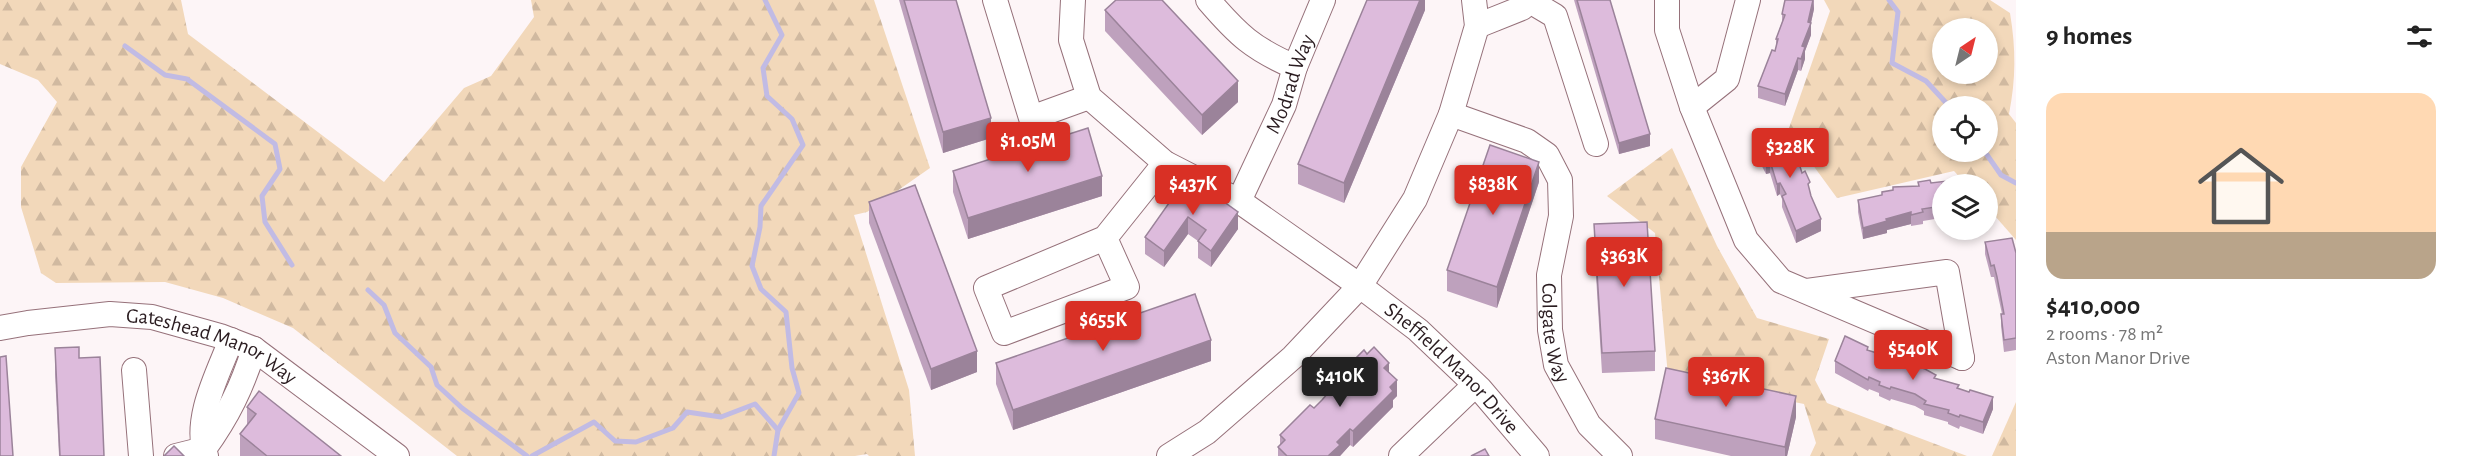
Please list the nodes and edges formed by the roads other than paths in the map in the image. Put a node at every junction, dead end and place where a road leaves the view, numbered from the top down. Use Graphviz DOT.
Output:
graph roads {
  1 [pos="995,0"];
  2 [pos="1073,0"];
  3 [pos="1208,0"];
  4 [pos="1323,0"];
  5 [pos="1474,0"];
  6 [pos="1526,0"];
  7 [pos="1667,0"];
  8 [pos="1748,0"];
  9 [pos="1477,26"];
  10 [pos="1295,68"];
  11 [pos="1089,97"];
  12 [pos="1692,107"];
  13 [pos="1450,114"];
  14 [pos="1596,144"];
  15 [pos="1165,163"];
  16 [pos="1239,201"];
  17 [pos="1105,238"];
  18 [pos="1360,286"];
  19 [pos="1805,292"];
  20 [pos="0,328"];
  21 [pos="231,340"];
  22 [pos="254,349"];
  23 [pos="134,370"];
  24 [pos="1475,384"];
  25 [pos="205,452"];
  26 [pos="141,456"];
  27 [pos="176,456"];
  28 [pos="397,456"];
  29 [pos="1169,456"];
  30 [pos="1401,456"];
  31 [pos="1537,456"];
  32 [pos="1620,456"];
  1 -- 11 [label="street"];
  2 -- 11 [label="street"];
  3 -- 10 [label="street"];
  4 -- 10 [label="street, Modrad Way"];
  5 -- 9 [label="street"];
  6 -- 9 [label="street"];
  6 -- 14 [label="street"];
  7 -- 12 [label="street"];
  8 -- 12 [label="street"];
  9 -- 13 [label="street"];
  10 -- 16 [label="street, Modrad Way"];
  11 -- 15 [label="street, Sheffield Manor Drive"];
  12 -- 19 [label="street"];
  13 -- 18 [label="street"];
  13 -- 32 [label="street, Colgate Way"];
  15 -- 16 [label="street, Sheffield Manor Drive"];
  15 -- 17 [label="street"];
  16 -- 18 [label="street, Sheffield Manor Drive"];
  17 -- 17 [label="street"];
  18 -- 24 [label="street, Sheffield Manor Drive"];
  18 -- 29 [label="street"];
  19 -- 19 [label="street"];
  20 -- 21 [label="street, Gateshead Manor Way"];
  21 -- 22 [label="street, Gateshead Manor Way"];
  21 -- 25 [label="street"];
  22 -- 25 [label="street"];
  22 -- 28 [label="street, Gateshead Manor Way"];
  23 -- 26 [label="street"];
  24 -- 30 [label="street"];
  24 -- 31 [label="street, Sheffield Manor Drive"];
  25 -- 27 [label="street"];
}
